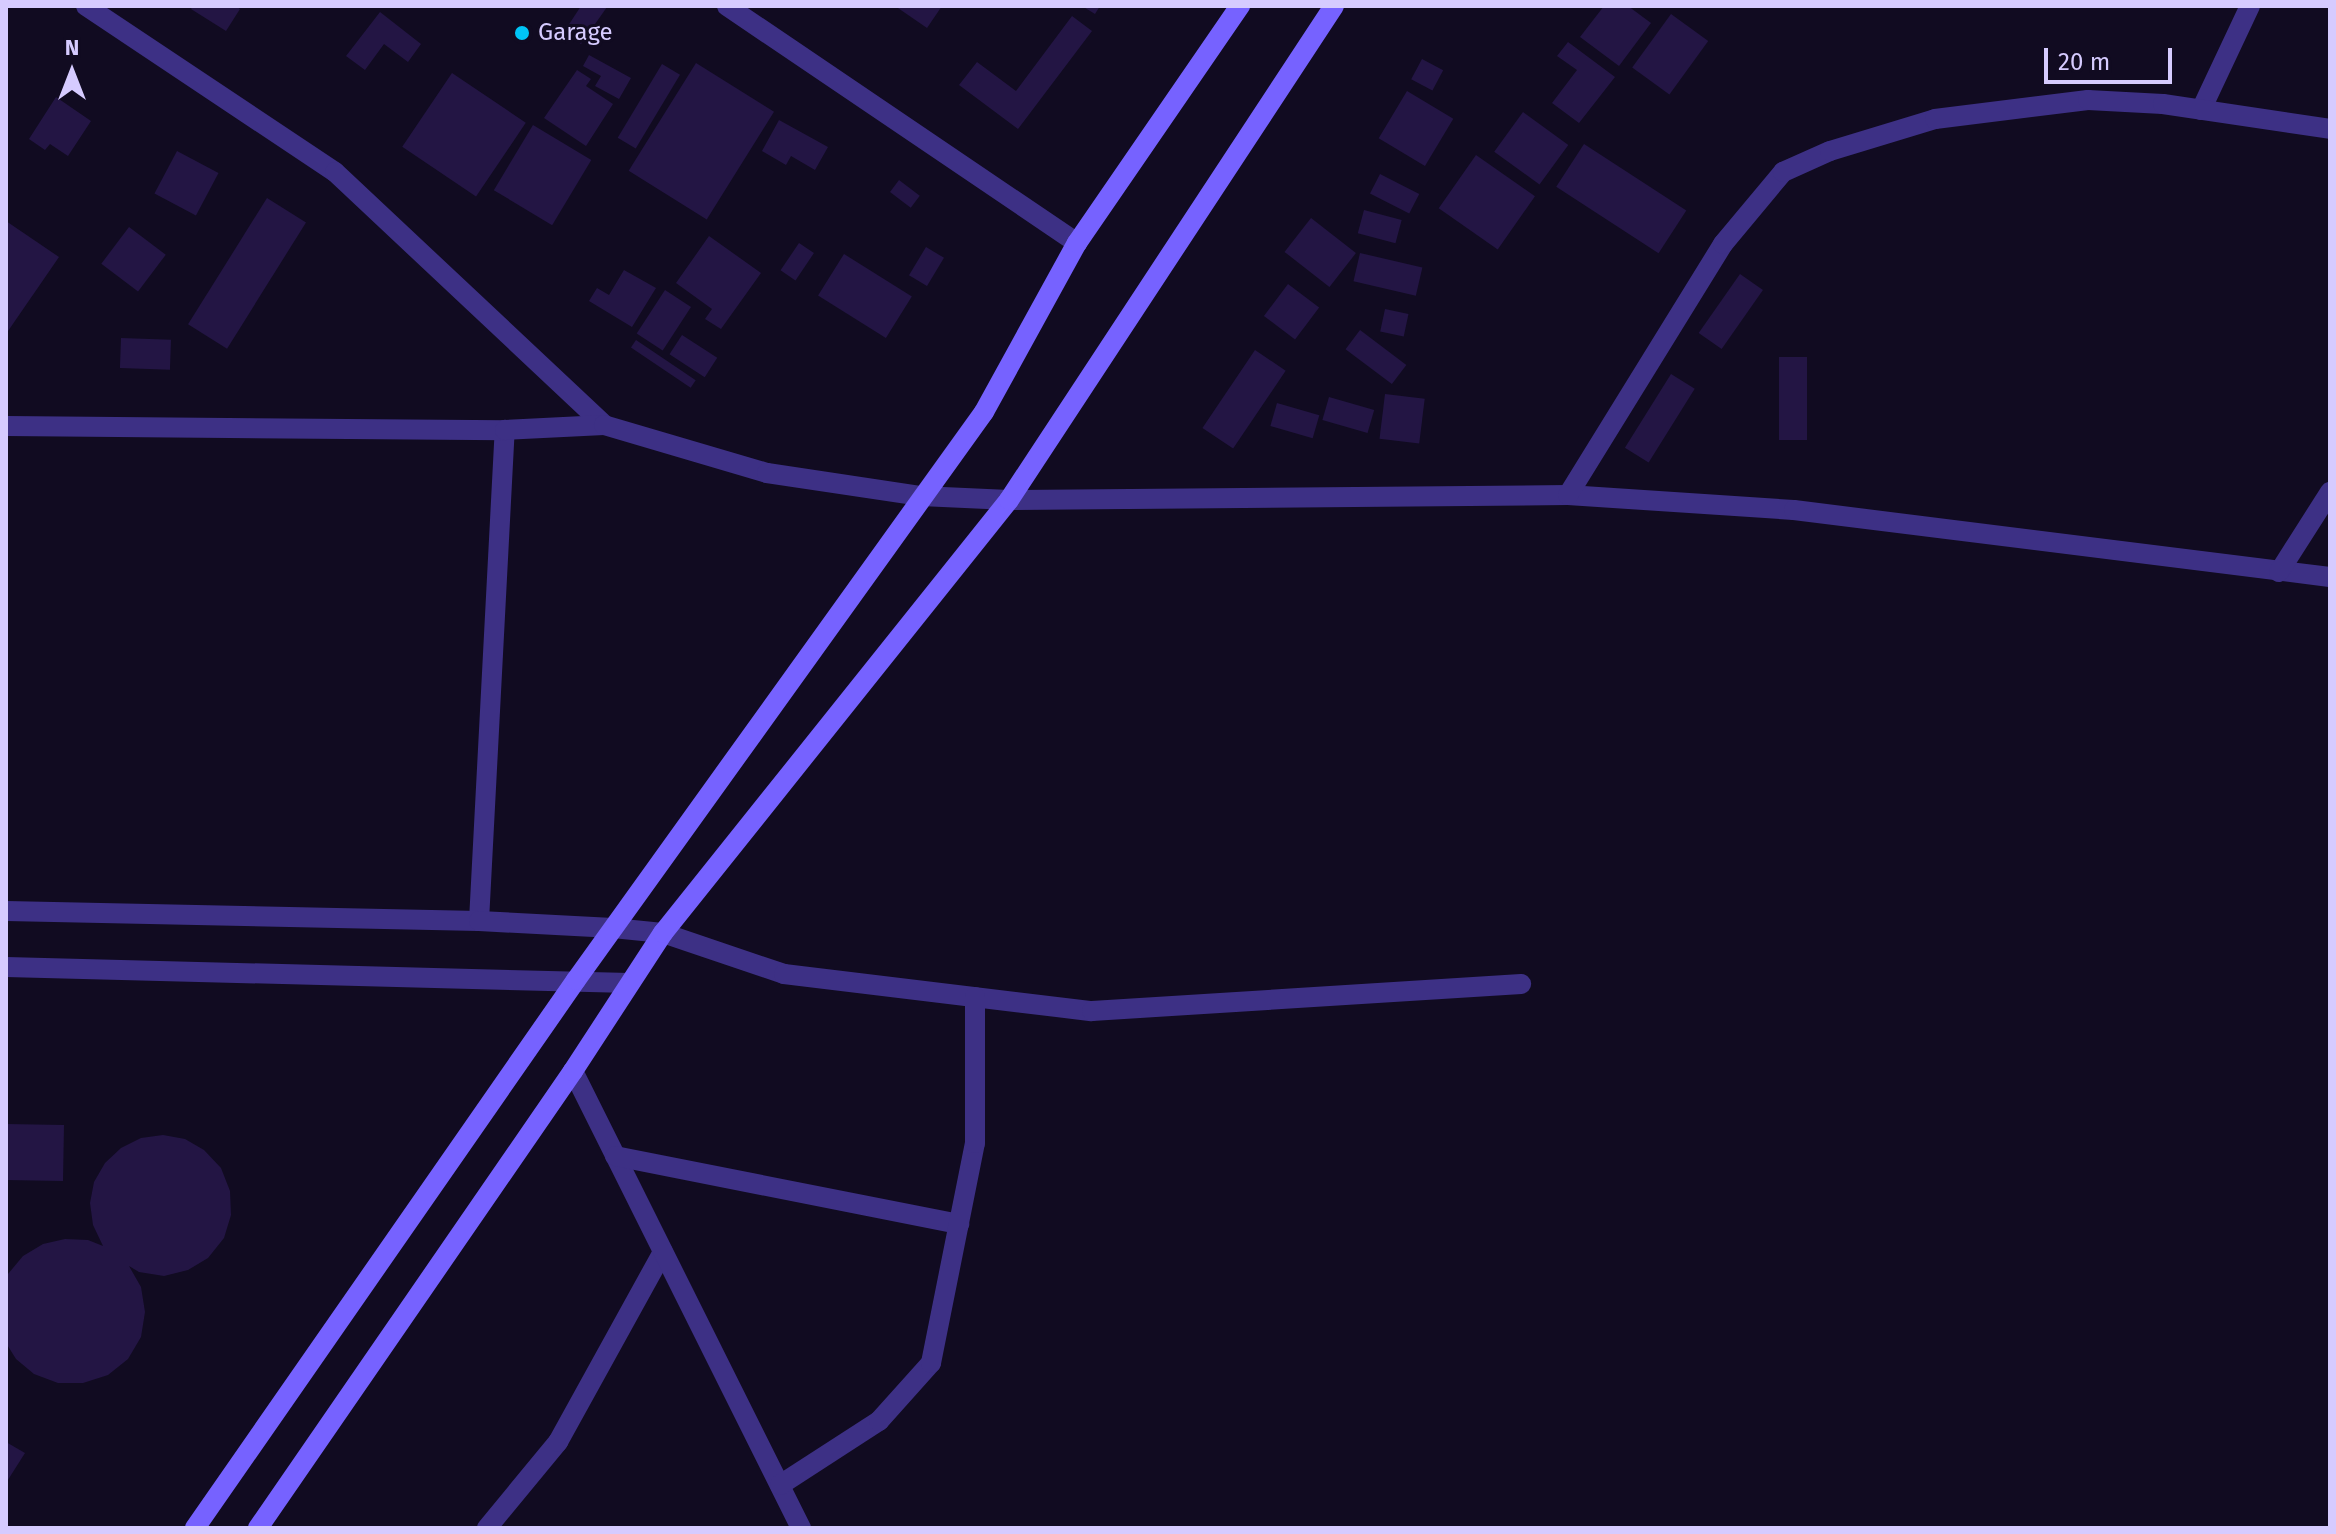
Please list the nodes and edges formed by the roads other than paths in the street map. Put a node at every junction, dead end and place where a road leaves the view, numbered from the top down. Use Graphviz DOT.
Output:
graph roads {
  1 [pos="86,6"];
  2 [pos="727,6"];
  3 [pos="1240,6"];
  4 [pos="1334,6"];
  5 [pos="2250,6"];
  6 [pos="2201,110"];
  7 [pos="2330,129"];
  8 [pos="1077,243"];
  9 [pos="604,425"];
  10 [pos="6,426"];
  11 [pos="505,430"];
  12 [pos="2330,492"];
  13 [pos="1568,495"];
  14 [pos="921,496"];
  15 [pos="1009,500"];
  16 [pos="2279,572"];
  17 [pos="2330,577"];
  18 [pos="6,911"];
  19 [pos="479,921"];
  20 [pos="613,928"];
  21 [pos="663,933"];
  22 [pos="6,967"];
  23 [pos="576,980"];
  24 [pos="630,983"];
  25 [pos="1521,984"];
  26 [pos="975,997"];
  27 [pos="573,1071"];
  28 [pos="615,1156"];
  29 [pos="959,1224"];
  30 [pos="663,1252"];
  31 [pos="780,1485"];
  32 [pos="195,1528"];
  33 [pos="258,1528"];
  34 [pos="487,1528"];
  35 [pos="801,1528"];
  1 -- 9 [label="street"];
  2 -- 8 [label="street"];
  3 -- 8 [label="main road"];
  4 -- 15 [label="main road"];
  5 -- 6 [label="street"];
  6 -- 7 [label="street"];
  6 -- 13 [label="street"];
  8 -- 14 [label="main road"];
  9 -- 11 [label="street"];
  9 -- 14 [label="street"];
  10 -- 11 [label="street"];
  11 -- 19 [label="street"];
  12 -- 16 [label="street"];
  13 -- 15 [label="street"];
  13 -- 16 [label="street"];
  14 -- 15 [label="street"];
  14 -- 20 [label="main road"];
  15 -- 21 [label="main road"];
  16 -- 17 [label="street"];
  18 -- 19 [label="street"];
  19 -- 20 [label="street"];
  20 -- 21 [label="street"];
  20 -- 23 [label="main road"];
  21 -- 24 [label="main road"];
  21 -- 26 [label="street"];
  22 -- 23 [label="street"];
  23 -- 24 [label="street"];
  23 -- 32 [label="main road"];
  24 -- 27 [label="main road"];
  25 -- 26 [label="street"];
  26 -- 29 [label="street"];
  27 -- 28 [label="street"];
  27 -- 33 [label="main road"];
  28 -- 29 [label="street"];
  28 -- 30 [label="street"];
  29 -- 31 [label="street"];
  30 -- 31 [label="street"];
  30 -- 34 [label="street"];
  31 -- 35 [label="street"];
}
